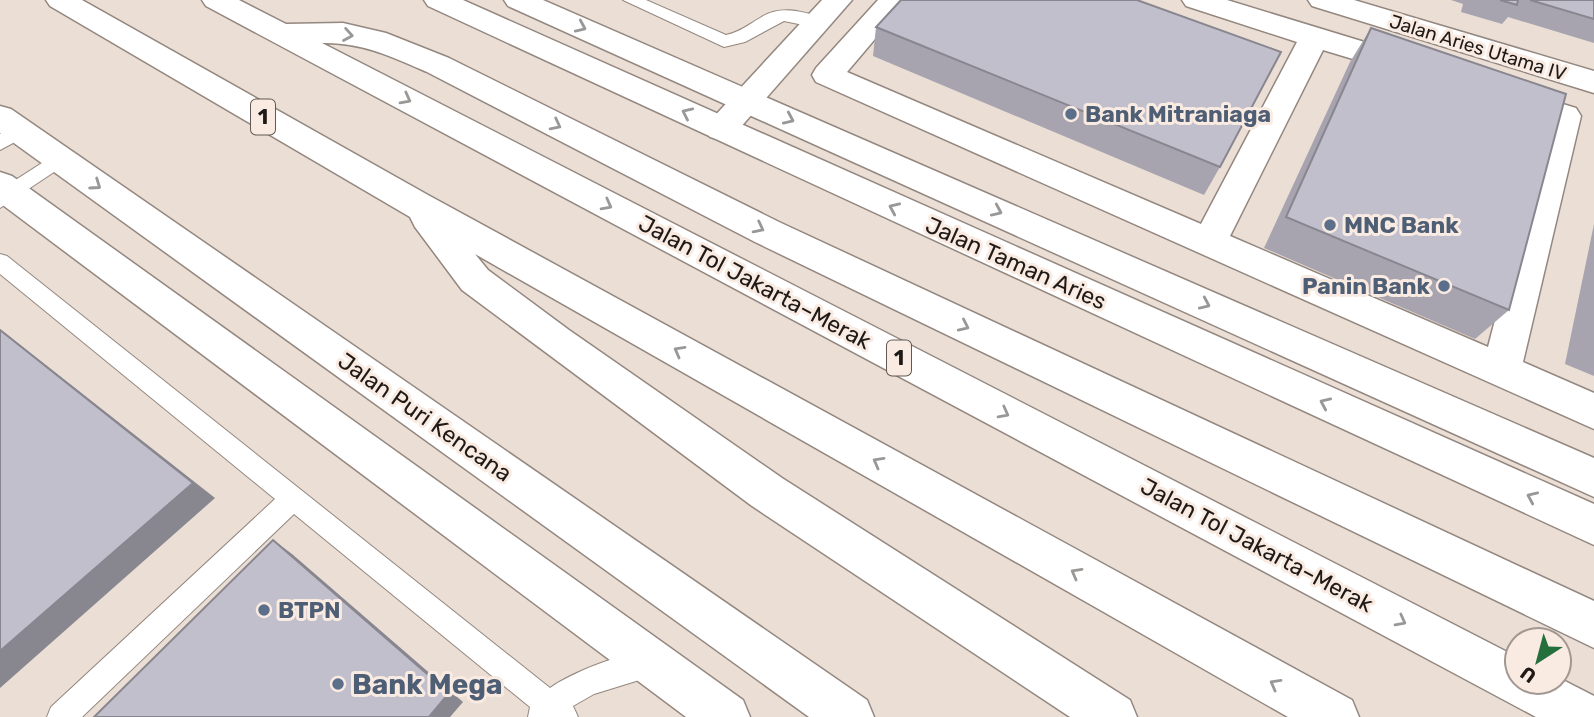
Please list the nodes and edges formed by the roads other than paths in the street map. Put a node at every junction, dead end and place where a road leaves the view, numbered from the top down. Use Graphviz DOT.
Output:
graph roads {
  1 [pos="60,0"];
  2 [pos="216,0"];
  3 [pos="438,0"];
  4 [pos="518,0"];
  5 [pos="631,0"];
  6 [pos="838,0"];
  7 [pos="894,0"];
  8 [pos="1196,0"];
  9 [pos="1322,0"];
  10 [pos="1380,8"];
  11 [pos="818,22"];
  12 [pos="280,34"];
  13 [pos="1314,37"];
  14 [pos="785,59"];
  15 [pos="827,75"];
  16 [pos="1439,76"];
  17 [pos="1594,82"];
  18 [pos="1477,88"];
  19 [pos="748,101"];
  20 [pos="1579,121"];
  21 [pos="721,129"];
  22 [pos="6,130"];
  23 [pos="59,159"];
  24 [pos="3,192"];
  25 [pos="415,204"];
  26 [pos="1209,243"];
  27 [pos="0,262"];
  28 [pos="1501,371"];
  29 [pos="1594,411"];
  30 [pos="1594,478"];
  31 [pos="293,498"];
  32 [pos="1594,525"];
  33 [pos="1574,616"];
  34 [pos="652,663"];
  35 [pos="1503,674"];
  36 [pos="551,713"];
  37 [pos="61,717"];
  38 [pos="726,717"];
  39 [pos="850,717"];
  40 [pos="1113,717"];
  41 [pos="1335,717"];
  1 -- 25 [label="main road, 1"];
  2 -- 12 [label="main road, Jalan Tol Jakarta–Merak / 1"];
  21 -- 3 [label="main road, Jalan Taman Aries, one-way"];
  4 -- 19 [label="main road, Jalan Taman Aries, one-way"];
  5 -- 11 [label="lane"];
  6 -- 11 [label="main road"];
  7 -- 15 [label="main road"];
  8 -- 13 [label="main road"];
  9 -- 10 [label="main road, Jalan Aries Utama IV"];
  10 -- 17 [label="main road, Jalan Aries Utama IV"];
  11 -- 14 [label="main road"];
  12 -- 33 [label="main road, one-way"];
  12 -- 35 [label="main road, Jalan Tol Jakarta–Merak / 1, one-way"];
  13 -- 16 [label="main road"];
  13 -- 26 [label="main road"];
  14 -- 15 [label="main road"];
  14 -- 19 [label="main road"];
  15 -- 26 [label="main road"];
  18 -- 20 [label="main road"];
  19 -- 21 [label="main road"];
  19 -- 30 [label="main road, Jalan Taman Aries, one-way"];
  20 -- 28 [label="main road"];
  32 -- 21 [label="main road, Jalan Taman Aries, one-way"];
  22 -- 23 [label="main road, Jalan Puri Kencana"];
  23 -- 24 [label="lane"];
  23 -- 39 [label="main road, Jalan Puri Kencana, one-way"];
  24 -- 34 [label="main road"];
  25 -- 40 [label="main road"];
  41 -- 25 [label="main road, 1, one-way"];
  26 -- 28 [label="main road"];
  27 -- 31 [label="lane"];
  28 -- 29 [label="main road"];
  31 -- 36 [label="lane"];
  31 -- 37 [label="lane"];
  34 -- 36 [label="lane"];
  34 -- 38 [label="main road"];
}
